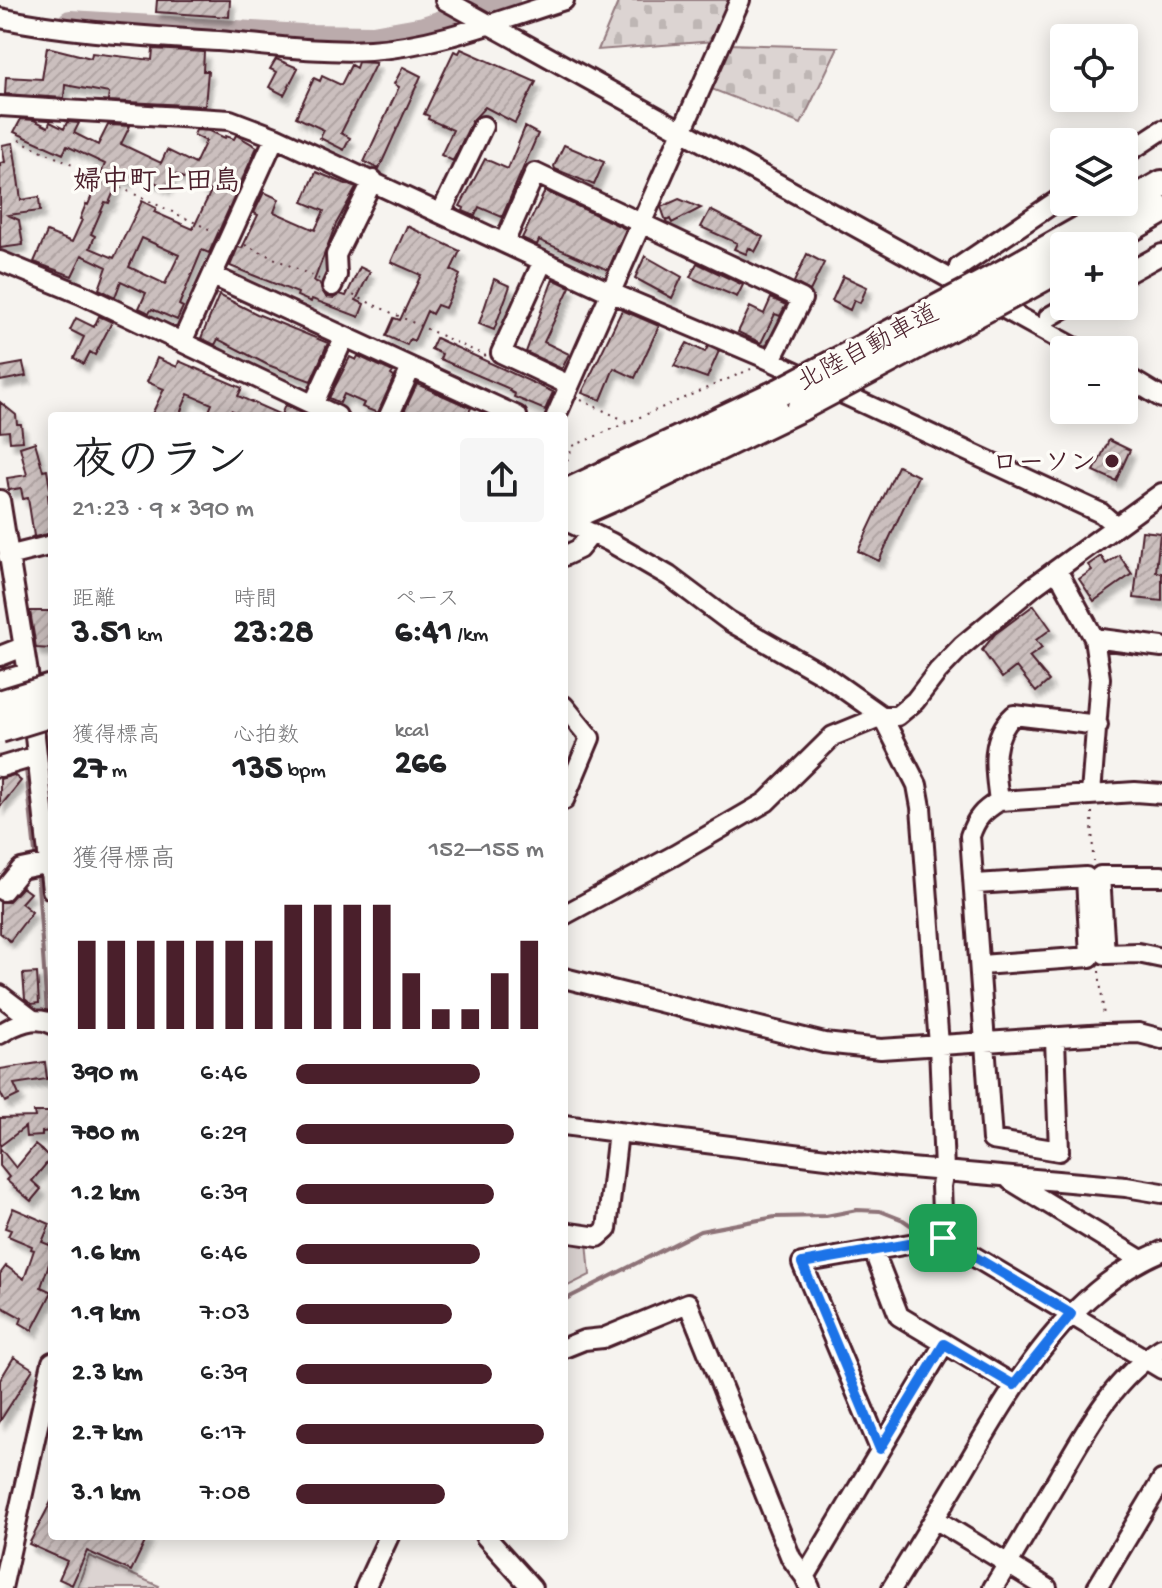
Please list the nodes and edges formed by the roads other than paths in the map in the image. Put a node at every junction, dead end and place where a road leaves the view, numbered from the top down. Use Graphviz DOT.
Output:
graph roads {
  1 [pos="564,0"];
  2 [pos="740,0"];
  3 [pos="458,3"];
  4 [pos="0,18"];
  5 [pos="491,25"];
  6 [pos="0,106"];
  7 [pos="483,126"];
  8 [pos="1162,130"];
  9 [pos="683,131"];
  10 [pos="275,137"];
  11 [pos="1138,146"];
  12 [pos="373,180"];
  13 [pos="1162,184"];
  14 [pos="1050,205"];
  15 [pos="1162,210"];
  16 [pos="441,213"];
  17 [pos="642,223"];
  18 [pos="1124,232"];
  19 [pos="504,243"];
  20 [pos="1162,254"];
  21 [pos="0,261"];
  22 [pos="543,261"];
  23 [pos="959,267"];
  24 [pos="1138,267"];
  25 [pos="1050,270"];
  26 [pos="213,276"];
  27 [pos="1017,279"];
  28 [pos="332,286"];
  29 [pos="612,293"];
  30 [pos="1054,336"];
  31 [pos="344,338"];
  32 [pos="182,342"];
  33 [pos="771,360"];
  34 [pos="411,368"];
  35 [pos="1138,383"];
  36 [pos="568,389"];
  37 [pos="1162,398"];
  38 [pos="790,399"];
  39 [pos="313,405"];
  40 [pos="328,412"];
  41 [pos="391,412"];
  42 [pos="508,412"];
  43 [pos="558,412"];
  44 [pos="568,492"];
  45 [pos="1162,493"];
  46 [pos="0,500"];
  47 [pos="568,518"];
  48 [pos="568,522"];
  49 [pos="1116,526"];
  50 [pos="592,533"];
  51 [pos="48,546"];
  52 [pos="568,554"];
  53 [pos="8,556"];
  54 [pos="1054,573"];
  55 [pos="1094,638"];
  56 [pos="23,647"];
  57 [pos="1162,647"];
  58 [pos="0,656"];
  59 [pos="28,673"];
  60 [pos="0,681"];
  61 [pos="48,689"];
  62 [pos="0,704"];
  63 [pos="568,711"];
  64 [pos="48,714"];
  65 [pos="882,716"];
  66 [pos="1098,725"];
  67 [pos="0,729"];
  68 [pos="37,756"];
  69 [pos="0,767"];
  70 [pos="570,770"];
  71 [pos="1091,794"];
  72 [pos="1162,794"];
  73 [pos="999,801"];
  74 [pos="48,847"];
  75 [pos="48,863"];
  76 [pos="1162,876"];
  77 [pos="976,884"];
  78 [pos="3,891"];
  79 [pos="568,908"];
  80 [pos="1162,958"];
  81 [pos="981,965"];
  82 [pos="568,979"];
  83 [pos="0,995"];
  84 [pos="33,1020"];
  85 [pos="48,1023"];
  86 [pos="0,1034"];
  87 [pos="1055,1039"];
  88 [pos="1162,1039"];
  89 [pos="987,1043"];
  90 [pos="939,1045"];
  91 [pos="568,1126"];
  92 [pos="618,1132"];
  93 [pos="944,1170"];
  94 [pos="1005,1176"];
  95 [pos="1162,1193"];
  96 [pos="568,1233"];
  97 [pos="943,1238"];
  98 [pos="1162,1251"];
  99 [pos="874,1252"];
  100 [pos="1141,1260"];
  101 [pos="1071,1314"];
  102 [pos="944,1344"];
  103 [pos="568,1346"];
  104 [pos="1162,1348"];
  105 [pos="1145,1359"];
  106 [pos="1162,1369"];
  107 [pos="48,1377"];
  108 [pos="1014,1385"];
  109 [pos="880,1449"];
  110 [pos="1162,1480"];
  111 [pos="935,1519"];
  112 [pos="387,1540"];
  113 [pos="489,1540"];
  114 [pos="1007,1565"];
  115 [pos="808,1582"];
  116 [pos="2,1588"];
  117 [pos="365,1588"];
  118 [pos="532,1588"];
  119 [pos="892,1588"];
  120 [pos="993,1588"];
  121 [pos="1047,1588"];
  122 [pos="1097,1588"];
  1 -- 5 [label="street"];
  2 -- 9 [label="street"];
  3 -- 5 [label="street"];
  4 -- 5 [label="street"];
  5 -- 9 [label="street"];
  6 -- 10 [label="street"];
  7 -- 16 [label="street"];
  8 -- 11 [label="street"];
  9 -- 17 [label="street"];
  9 -- 30 [label="street"];
  10 -- 12 [label="street"];
  10 -- 26 [label="street"];
  12 -- 16 [label="street"];
  12 -- 28 [label="street"];
  13 -- 27 [label="highway, 北陸自動車道"];
  14 -- 23 [label="street"];
  15 -- 18 [label="highway"];
  16 -- 19 [label="street"];
  17 -- 19 [label="street"];
  17 -- 29 [label="street"];
  17 -- 33 [label="street"];
  19 -- 22 [label="street"];
  20 -- 24 [label="street"];
  21 -- 32 [label="street"];
  22 -- 29 [label="street"];
  22 -- 36 [label="street"];
  25 -- 27 [label="highway, 北陸自動車道"];
  26 -- 31 [label="street"];
  26 -- 32 [label="street"];
  27 -- 38 [label="highway, 北陸自動車道, bridge"];
  29 -- 33 [label="street"];
  29 -- 36 [label="street"];
  31 -- 34 [label="street"];
  31 -- 39 [label="street"];
  32 -- 39 [label="street"];
  33 -- 49 [label="street"];
  34 -- 41 [label="street"];
  34 -- 42 [label="street"];
  35 -- 37 [label="street"];
  36 -- 43 [label="street"];
  38 -- 44 [label="highway, 北陸自動車道"];
  38 -- 47 [label="highway, 北陸自動車道"];
  39 -- 40 [label="street"];
  45 -- 49 [label="street"];
  46 -- 53 [label="street"];
  48 -- 50 [label="street"];
  49 -- 54 [label="street"];
  50 -- 52 [label="street"];
  50 -- 65 [label="street"];
  51 -- 53 [label="street"];
  53 -- 56 [label="street"];
  54 -- 55 [label="street"];
  54 -- 65 [label="street"];
  55 -- 57 [label="street"];
  55 -- 66 [label="street"];
  56 -- 58 [label="street"];
  56 -- 59 [label="street"];
  59 -- 60 [label="street"];
  59 -- 68 [label="street"];
  61 -- 62 [label="highway, bridge"];
  63 -- 70 [label="street"];
  64 -- 67 [label="highway, bridge"];
  65 -- 79 [label="street"];
  65 -- 90 [label="street"];
  66 -- 71 [label="street"];
  66 -- 73 [label="street"];
  68 -- 69 [label="street"];
  68 -- 74 [label="street"];
  71 -- 72 [label="street"];
  71 -- 73 [label="street"];
  73 -- 77 [label="street"];
  75 -- 78 [label="street"];
  76 -- 80 [label="street"];
  77 -- 81 [label="street"];
  77 -- 81 [label="street"];
  81 -- 89 [label="street"];
  82 -- 90 [label="street"];
  83 -- 84 [label="street"];
  84 -- 85 [label="street"];
  84 -- 86 [label="street"];
  87 -- 88 [label="street"];
  87 -- 89 [label="street"];
  87 -- 89 [label="street"];
  89 -- 90 [label="street"];
  90 -- 93 [label="street"];
  91 -- 92 [label="street"];
  92 -- 93 [label="street"];
  92 -- 96 [label="street"];
  93 -- 94 [label="street"];
  93 -- 97 [label="street"];
  94 -- 95 [label="street"];
  94 -- 100 [label="street"];
  97 -- 99 [label="street"];
  97 -- 101 [label="street"];
  98 -- 100 [label="street"];
  99 -- 102 [label="street"];
  99 -- 109 [label="street"];
  100 -- 101 [label="street"];
  101 -- 105 [label="street"];
  101 -- 108 [label="street"];
  102 -- 108 [label="street"];
  102 -- 109 [label="street"];
  103 -- 115 [label="street"];
  104 -- 105 [label="street"];
  105 -- 106 [label="street"];
  105 -- 114 [label="street"];
  107 -- 116 [label="street"];
  108 -- 111 [label="street"];
  109 -- 115 [label="street"];
  110 -- 122 [label="street"];
  111 -- 114 [label="street"];
  111 -- 119 [label="street"];
  112 -- 117 [label="street"];
  113 -- 118 [label="street"];
  114 -- 120 [label="street"];
  114 -- 121 [label="street"];
}
